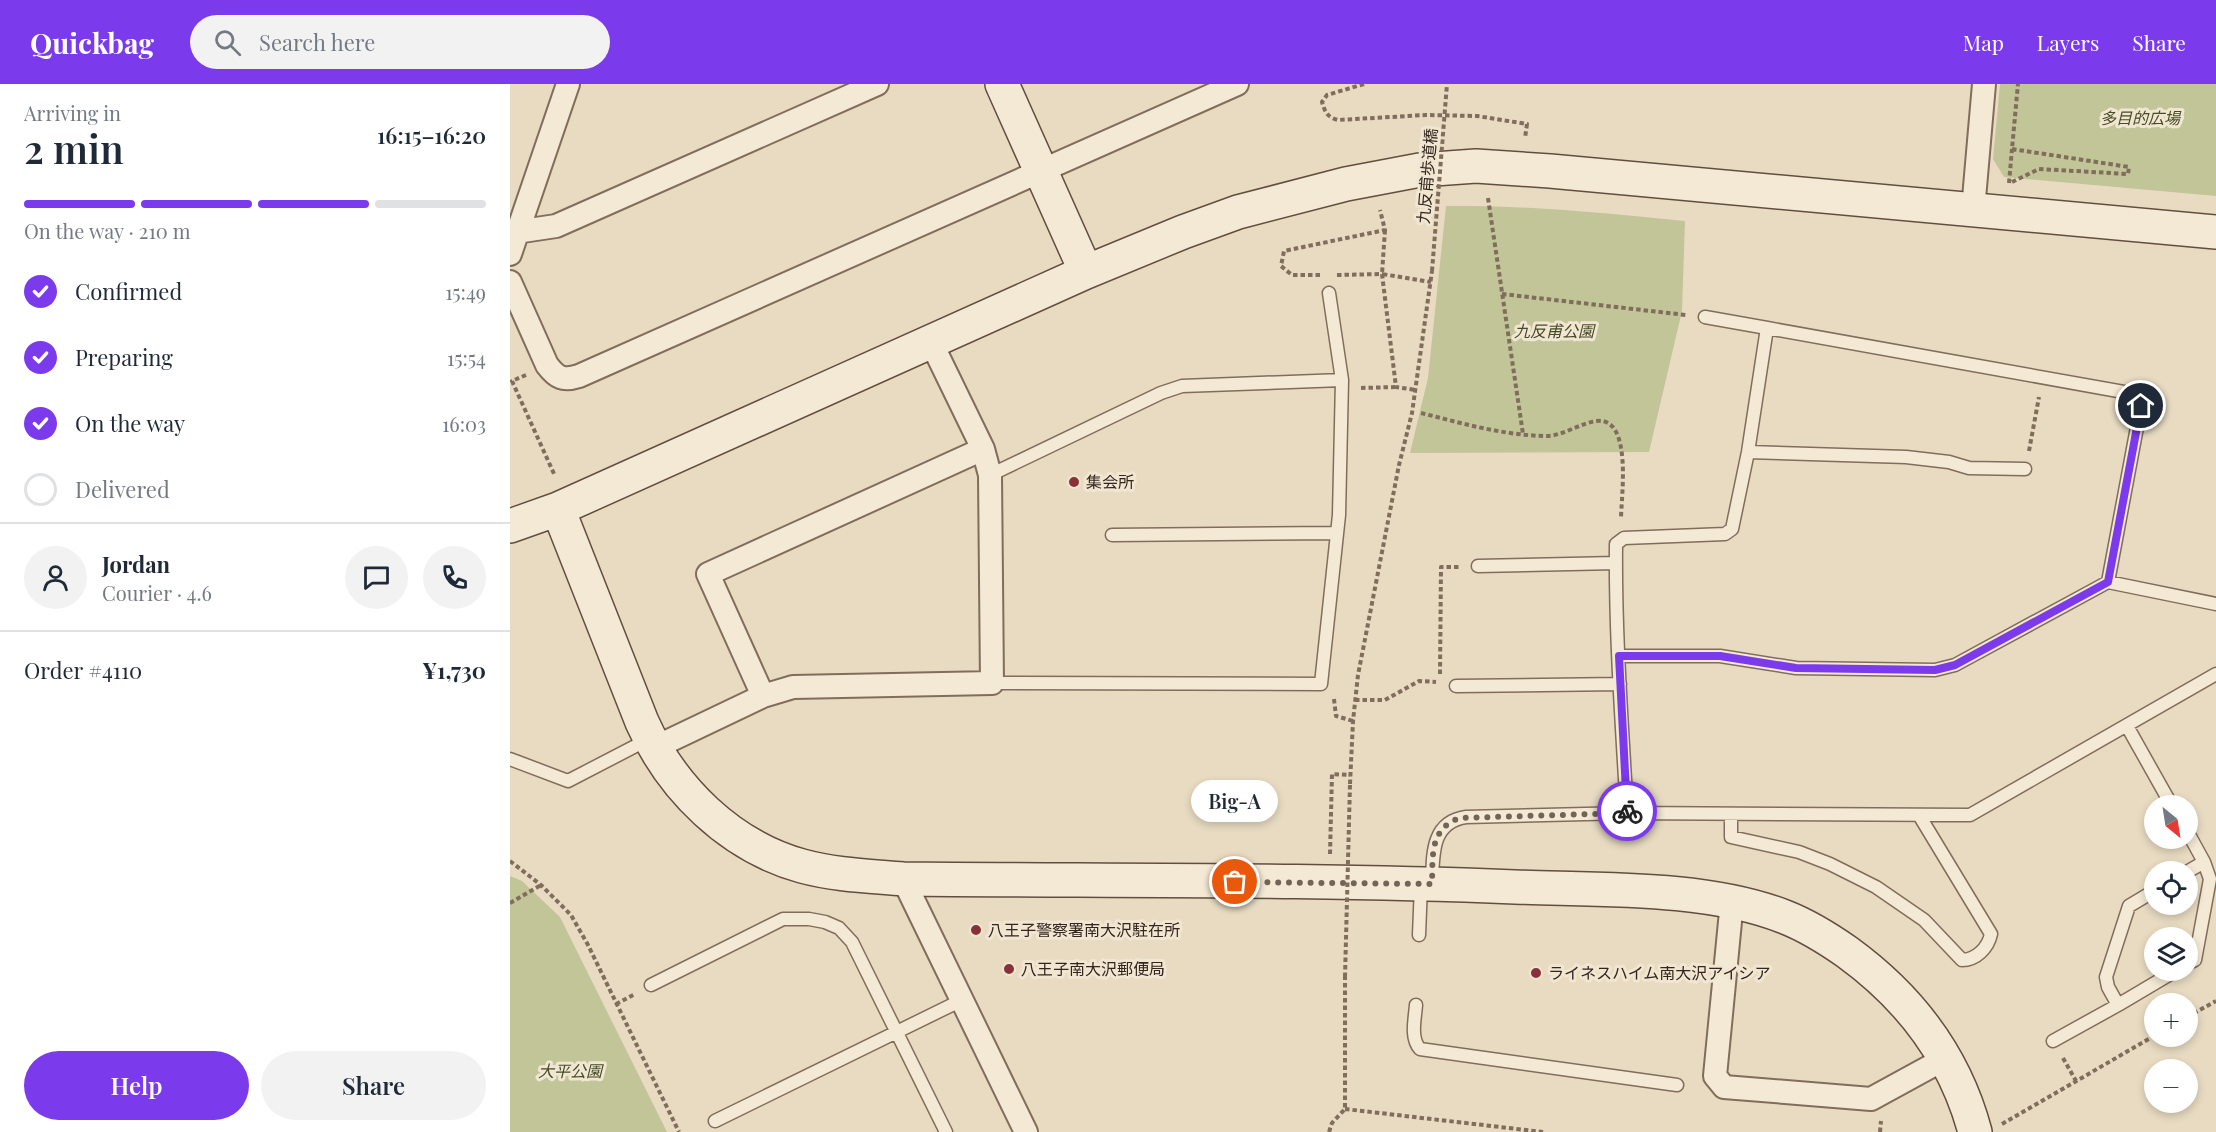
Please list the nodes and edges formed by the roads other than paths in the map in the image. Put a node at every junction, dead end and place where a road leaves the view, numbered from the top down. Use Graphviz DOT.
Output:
graph roads {
  1 [pos="568,84"];
  2 [pos="878,84"];
  3 [pos="1002,84"];
  4 [pos="1237,84"];
  5 [pos="1984,84"];
  6 [pos="1041,172"];
  7 [pos="1973,210"];
  8 [pos="516,232"];
  9 [pos="2216,232"];
  10 [pos="510,254"];
  11 [pos="1086,272"];
  12 [pos="510,282"];
  13 [pos="1329,293"];
  14 [pos="1705,317"];
  15 [pos="1767,328"];
  16 [pos="931,342"];
  17 [pos="1342,384"];
  18 [pos="983,449"];
  19 [pos="1748,452"];
  20 [pos="2025,469"];
  21 [pos="990,475"];
  22 [pos="558,509"];
  23 [pos="510,526"];
  24 [pos="1337,533"];
  25 [pos="1112,536"];
  26 [pos="1616,563"];
  27 [pos="1478,566"];
  28 [pos="2108,582"];
  29 [pos="2216,604"];
  30 [pos="1619,656"];
  31 [pos="2216,674"];
  32 [pos="992,683"];
  33 [pos="1620,684"];
  34 [pos="1456,686"];
  35 [pos="763,696"];
  36 [pos="2127,726"];
  37 [pos="652,744"];
  38 [pos="510,759"];
  39 [pos="2166,795"];
  40 [pos="1627,813"];
  41 [pos="1731,814"];
  42 [pos="1919,815"];
  43 [pos="2197,849"];
  44 [pos="2204,862"];
  45 [pos="2198,866"];
  46 [pos="903,879"];
  47 [pos="1427,884"];
  48 [pos="2144,897"];
  49 [pos="1732,901"];
  50 [pos="1419,935"];
  51 [pos="2198,944"];
  52 [pos="2158,981"];
  53 [pos="651,985"];
  54 [pos="962,1000"];
  55 [pos="1416,1005"];
  56 [pos="2118,1005"];
  57 [pos="897,1032"];
  58 [pos="2053,1041"];
  59 [pos="1946,1058"];
  60 [pos="1677,1085"];
  61 [pos="715,1121"];
  62 [pos="1986,1129"];
  63 [pos="946,1132"];
  64 [pos="1026,1132"];
  1 -- 8 [label="street"];
  2 -- 8 [label="street"];
  3 -- 6 [label="street"];
  4 -- 6 [label="street"];
  5 -- 7 [label="street"];
  6 -- 11 [label="street"];
  6 -- 12 [label="street"];
  7 -- 9 [label="street"];
  7 -- 11 [label="street"];
  8 -- 10 [label="street"];
  11 -- 16 [label="street"];
  13 -- 17 [label="lane"];
  14 -- 15 [label="lane"];
  15 -- 19 [label="lane"];
  15 -- 28 [label="lane"];
  16 -- 18 [label="street"];
  16 -- 22 [label="street"];
  17 -- 21 [label="lane"];
  17 -- 24 [label="lane"];
  18 -- 21 [label="street"];
  18 -- 35 [label="street"];
  19 -- 20 [label="lane"];
  19 -- 26 [label="lane"];
  21 -- 32 [label="street"];
  22 -- 23 [label="street"];
  22 -- 37 [label="street"];
  24 -- 25 [label="lane"];
  24 -- 32 [label="lane"];
  26 -- 27 [label="lane"];
  26 -- 30 [label="lane"];
  28 -- 29 [label="lane"];
  28 -- 30 [label="lane"];
  30 -- 33 [label="lane"];
  31 -- 36 [label="lane"];
  32 -- 35 [label="street"];
  33 -- 34 [label="lane"];
  33 -- 40 [label="lane"];
  35 -- 37 [label="street"];
  36 -- 39 [label="lane"];
  36 -- 42 [label="lane"];
  37 -- 38 [label="lane"];
  37 -- 46 [label="street"];
  40 -- 41 [label="lane"];
  40 -- 47 [label="lane"];
  41 -- 42 [label="lane"];
  41 -- 42 [label="lane"];
  43 -- 44 [label="lane"];
  44 -- 45 [label="lane"];
  44 -- 51 [label="lane"];
  46 -- 47 [label="street"];
  46 -- 54 [label="street"];
  47 -- 49 [label="street"];
  47 -- 50 [label="lane"];
  48 -- 56 [label="lane"];
  49 -- 59 [label="street"];
  49 -- 59 [label="street"];
  52 -- 56 [label="lane"];
  53 -- 57 [label="lane"];
  54 -- 57 [label="lane"];
  54 -- 64 [label="street"];
  55 -- 60 [label="lane"];
  56 -- 58 [label="lane"];
  57 -- 61 [label="lane"];
  57 -- 63 [label="lane"];
  59 -- 62 [label="street"];
}
